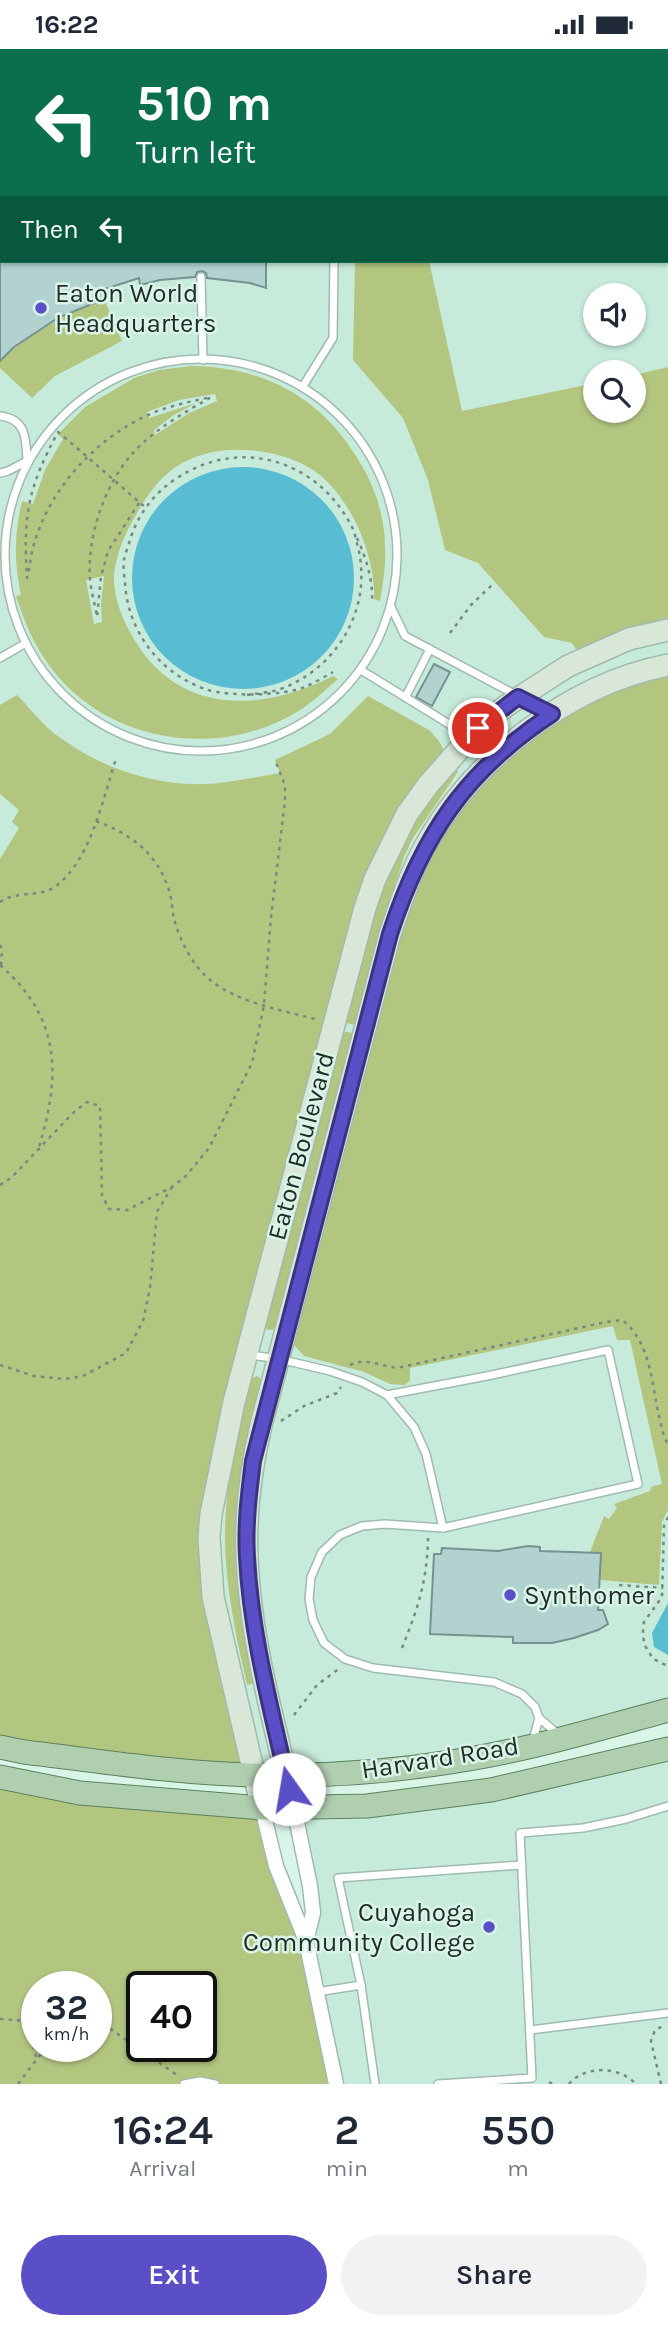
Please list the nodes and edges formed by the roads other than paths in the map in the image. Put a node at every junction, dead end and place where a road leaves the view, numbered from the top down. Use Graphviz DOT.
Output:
graph roads {
  1 [pos="334,263"];
  2 [pos="201,277"];
  3 [pos="203,360"];
  4 [pos="303,386"];
  5 [pos="0,416"];
  6 [pos="27,461"];
  7 [pos="0,473"];
  8 [pos="391,607"];
  9 [pos="668,630"];
  10 [pos="26,643"];
  11 [pos="430,649"];
  12 [pos="0,658"];
  13 [pos="668,665"];
  14 [pos="361,670"];
  15 [pos="406,696"];
  16 [pos="518,697"];
  17 [pos="552,714"];
  18 [pos="470,737"];
  19 [pos="496,756"];
  20 [pos="246,1354"];
  21 [pos="279,1359"];
  22 [pos="387,1395"];
  23 [pos="443,1528"];
  24 [pos="668,1710"];
  25 [pos="539,1717"];
  26 [pos="563,1739"];
  27 [pos="532,1745"];
  28 [pos="0,1747"];
  29 [pos="668,1749"];
  30 [pos="286,1774"];
  31 [pos="254,1775"];
  32 [pos="0,1777"];
  33 [pos="668,1806"];
  34 [pos="262,1808"];
  35 [pos="294,1808"];
  36 [pos="522,1865"];
  37 [pos="306,1941"];
  38 [pos="361,1985"];
  39 [pos="317,1992"];
  40 [pos="668,2013"];
  41 [pos="530,2030"];
  42 [pos="532,2081"];
  43 [pos="186,2083"];
  44 [pos="215,2084"];
  45 [pos="336,2084"];
  46 [pos="375,2084"];
  47 [pos="438,2084"];
  1 -- 4 [label="lane"];
  2 -- 3 [label="lane"];
  3 -- 4 [label="lane"];
  3 -- 6 [label="lane"];
  4 -- 8 [label="lane"];
  5 -- 6 [label="lane"];
  6 -- 7 [label="lane"];
  6 -- 10 [label="lane"];
  8 -- 11 [label="lane"];
  8 -- 14 [label="lane"];
  9 -- 16 [label="street, Eaton Boulevard"];
  10 -- 12 [label="lane"];
  10 -- 14 [label="lane"];
  11 -- 15 [label="lane"];
  11 -- 16 [label="lane"];
  13 -- 17 [label="street, Eaton Boulevard"];
  14 -- 15 [label="lane"];
  15 -- 18 [label="lane"];
  16 -- 17 [label="lane"];
  16 -- 18 [label="street, Eaton Boulevard"];
  17 -- 19 [label="street, Eaton Boulevard"];
  18 -- 19 [label="lane"];
  18 -- 20 [label="street, Eaton Boulevard"];
  19 -- 21 [label="street, Eaton Boulevard"];
  20 -- 21 [label="lane"];
  20 -- 31 [label="street, Eaton Boulevard"];
  21 -- 22 [label="lane"];
  21 -- 30 [label="street, Eaton Boulevard"];
  22 -- 23 [label="lane"];
  22 -- 23 [label="lane"];
  23 -- 25 [label="lane"];
  24 -- 26 [label="main road, Harvard Road"];
  25 -- 26 [label="lane"];
  25 -- 27 [label="lane"];
  26 -- 27 [label="main road, Harvard Road"];
  27 -- 30 [label="main road, Harvard Road"];
  28 -- 31 [label="main road, Harvard Road"];
  29 -- 35 [label="main road, Harvard Road"];
  30 -- 31 [label="main road, Harvard Road"];
  30 -- 35 [label="street, Eaton Boulevard"];
  31 -- 34 [label="street, Eaton Boulevard"];
  32 -- 34 [label="main road, Harvard Road"];
  33 -- 36 [label="lane"];
  34 -- 35 [label="main road, Harvard Road"];
  34 -- 37 [label="street"];
  35 -- 37 [label="street"];
  36 -- 38 [label="lane"];
  36 -- 41 [label="lane"];
  37 -- 39 [label="street"];
  38 -- 39 [label="lane"];
  38 -- 46 [label="lane"];
  39 -- 45 [label="street"];
  40 -- 41 [label="lane"];
  41 -- 42 [label="lane"];
  42 -- 47 [label="lane"];
  43 -- 44 [label="lane"];
}
